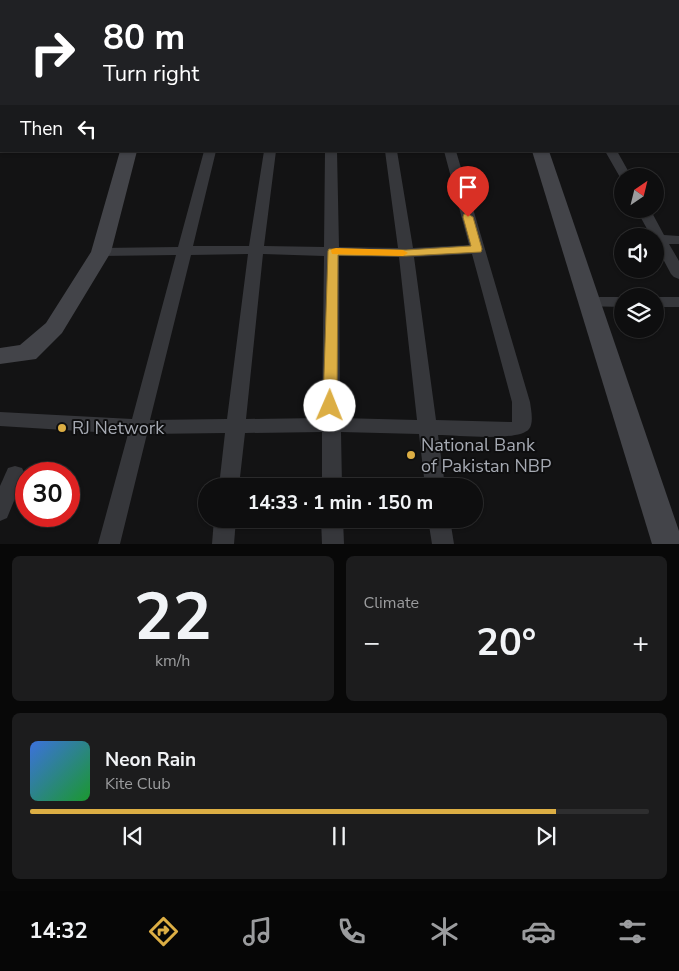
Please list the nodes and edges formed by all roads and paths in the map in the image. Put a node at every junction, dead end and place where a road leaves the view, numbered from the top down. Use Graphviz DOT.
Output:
graph roads {
  1 [pos="129,152"];
  2 [pos="210,152"];
  3 [pos="270,152"];
  4 [pos="331,152"];
  5 [pos="391,152"];
  6 [pos="450,152"];
  7 [pos="540,152"];
  8 [pos="612,152"];
  9 [pos="621,168"];
  10 [pos="664,239"];
  11 [pos="679,240"];
  12 [pos="664,246"];
  13 [pos="477,249"];
  14 [pos="256,250"];
  15 [pos="184,251"];
  16 [pos="333,251"];
  17 [pos="101,252"];
  18 [pos="406,253"];
  19 [pos="679,274"];
  20 [pos="589,302"];
  21 [pos="614,302"];
  22 [pos="664,302"];
  23 [pos="679,302"];
  24 [pos="0,356"];
  25 [pos="0,419"];
  26 [pos="330,425"];
  27 [pos="235,426"];
  28 [pos="427,426"];
  29 [pos="138,427"];
  30 [pos="15,474"];
  31 [pos="230,478"];
  32 [pos="332,478"];
  33 [pos="434,478"];
  34 [pos="0,512"];
  35 [pos="224,528"];
  36 [pos="332,528"];
  37 [pos="440,528"];
  38 [pos="670,532"];
  39 [pos="110,544"];
  40 [pos="223,544"];
  41 [pos="333,544"];
  42 [pos="443,544"];
  1 -- 17 [label="street"];
  2 -- 15 [label="street"];
  3 -- 14 [label="street"];
  4 -- 16 [label="street"];
  5 -- 18 [label="street"];
  6 -- 13 [label="street"];
  7 -- 20 [label="street"];
  8 -- 9 [label="street"];
  10 -- 11 [label="street"];
  12 -- 19 [label="street"];
  13 -- 18 [label="street"];
  13 -- 28 [label="street"];
  14 -- 15 [label="street"];
  14 -- 16 [label="street"];
  14 -- 27 [label="street"];
  15 -- 17 [label="street"];
  15 -- 29 [label="street"];
  16 -- 18 [label="street"];
  16 -- 26 [label="street"];
  17 -- 24 [label="street"];
  18 -- 28 [label="street"];
  20 -- 21 [label="street"];
  20 -- 38 [label="street"];
  22 -- 23 [label="street"];
  25 -- 29 [label="street"];
  26 -- 27 [label="street"];
  26 -- 28 [label="street"];
  26 -- 32 [label="street"];
  27 -- 29 [label="street"];
  27 -- 31 [label="street"];
  28 -- 33 [label="street"];
  29 -- 39 [label="street"];
  30 -- 34 [label="street"];
  35 -- 40 [label="street"];
  36 -- 41 [label="street"];
  37 -- 42 [label="street"];
}
